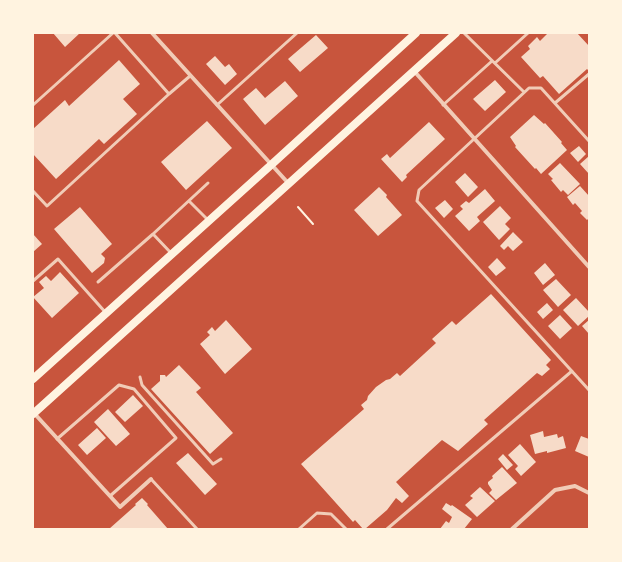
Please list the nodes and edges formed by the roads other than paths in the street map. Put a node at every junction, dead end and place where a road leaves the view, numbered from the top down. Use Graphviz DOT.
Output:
graph roads {
  1 [pos="114,33"];
  2 [pos="152,33"];
  3 [pos="297,33"];
  4 [pos="416,33"];
  5 [pos="456,33"];
  6 [pos="464,33"];
  7 [pos="528,33"];
  8 [pos="493,62"];
  9 [pos="414,71"];
  10 [pos="589,74"];
  11 [pos="190,76"];
  12 [pos="524,92"];
  13 [pos="170,94"];
  14 [pos="555,103"];
  15 [pos="33,105"];
  16 [pos="217,105"];
  17 [pos="443,105"];
  18 [pos="473,139"];
  19 [pos="589,141"];
  20 [pos="271,165"];
  21 [pos="208,183"];
  22 [pos="289,184"];
  23 [pos="33,191"];
  24 [pos="189,201"];
  25 [pos="209,221"];
  26 [pos="153,234"];
  27 [pos="172,254"];
  28 [pos="589,267"];
  29 [pos="33,281"];
  30 [pos="98,282"];
  31 [pos="106,313"];
  32 [pos="572,371"];
  33 [pos="140,377"];
  34 [pos="33,379"];
  35 [pos="589,390"];
  36 [pos="33,413"];
  37 [pos="57,439"];
  38 [pos="221,459"];
  39 [pos="152,479"];
  40 [pos="589,493"];
  41 [pos="110,496"];
  42 [pos="197,529"];
  43 [pos="299,529"];
  44 [pos="346,529"];
  45 [pos="387,529"];
  46 [pos="512,529"];
  1 -- 13 [label="lane"];
  1 -- 15 [label="lane"];
  2 -- 11 [label="street"];
  3 -- 16 [label="lane"];
  4 -- 20 [label="main road"];
  5 -- 9 [label="main road"];
  6 -- 8 [label="lane"];
  7 -- 8 [label="lane"];
  8 -- 12 [label="lane"];
  8 -- 17 [label="lane"];
  9 -- 17 [label="street"];
  9 -- 22 [label="main road"];
  10 -- 14 [label="lane"];
  11 -- 13 [label="lane"];
  11 -- 16 [label="street"];
  12 -- 14 [label="lane"];
  12 -- 18 [label="lane"];
  13 -- 23 [label="lane"];
  14 -- 19 [label="lane"];
  16 -- 20 [label="street"];
  17 -- 18 [label="street"];
  18 -- 28 [label="street"];
  18 -- 32 [label="lane"];
  20 -- 22 [label="street"];
  20 -- 25 [label="main road"];
  21 -- 24 [label="lane"];
  22 -- 36 [label="main road"];
  24 -- 25 [label="lane"];
  24 -- 26 [label="lane"];
  25 -- 27 [label="main road"];
  26 -- 27 [label="lane"];
  26 -- 30 [label="lane"];
  27 -- 31 [label="main road"];
  29 -- 31 [label="lane"];
  31 -- 34 [label="main road"];
  32 -- 35 [label="lane"];
  32 -- 45 [label="lane"];
  33 -- 38 [label="lane"];
  36 -- 37 [label="street"];
  37 -- 41 [label="street"];
  37 -- 41 [label="lane"];
  39 -- 41 [label="street"];
  39 -- 42 [label="lane"];
  40 -- 46 [label="street"];
  43 -- 44 [label="lane"];
}
